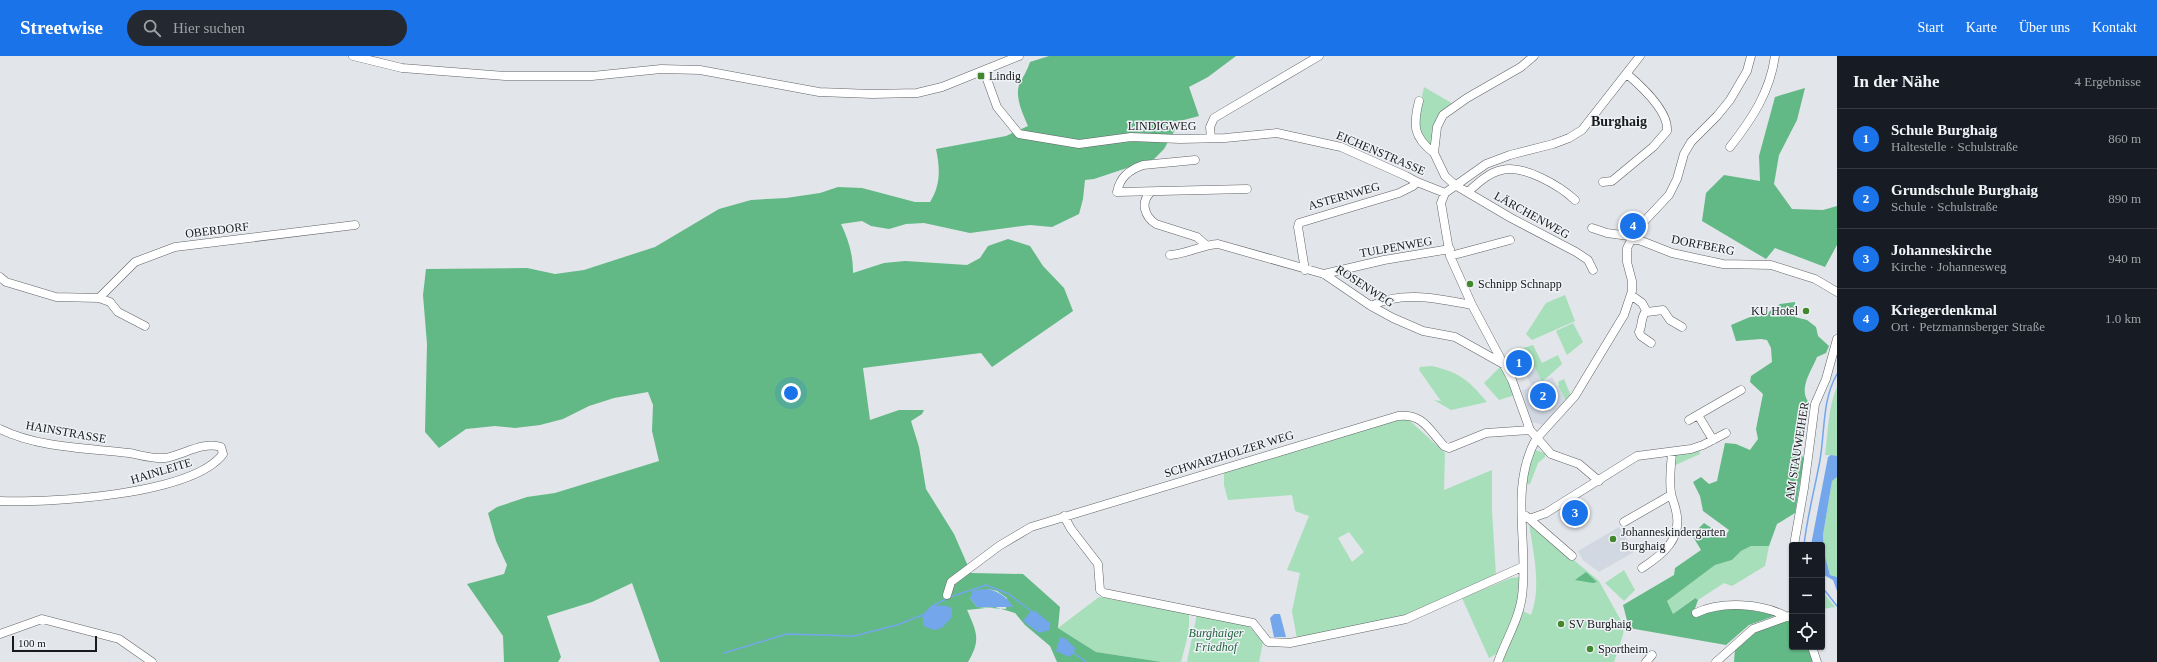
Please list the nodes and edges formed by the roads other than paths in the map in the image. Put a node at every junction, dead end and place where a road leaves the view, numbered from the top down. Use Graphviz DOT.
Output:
graph roads {
  1 [pos="353,56"];
  2 [pos="1019,56"];
  3 [pos="1319,56"];
  4 [pos="1534,56"];
  5 [pos="1640,56"];
  6 [pos="1751,56"];
  7 [pos="1775,56"];
  8 [pos="984,71"];
  9 [pos="1627,74"];
  10 [pos="1419,101"];
  11 [pos="1211,138"];
  12 [pos="1730,147"];
  13 [pos="1434,153"];
  14 [pos="1195,160"];
  15 [pos="1417,182"];
  16 [pos="1603,182"];
  17 [pos="1455,185"];
  18 [pos="1247,189"];
  19 [pos="1150,192"];
  20 [pos="1468,192"];
  21 [pos="1445,193"];
  22 [pos="1575,200"];
  23 [pos="355,225"];
  24 [pos="1592,228"];
  25 [pos="1510,240"];
  26 [pos="1633,240"];
  27 [pos="1206,245"];
  28 [pos="1450,252"];
  29 [pos="1170,255"];
  30 [pos="1305,270"];
  31 [pos="1593,270"];
  32 [pos="1324,274"];
  33 [pos="0,277"];
  34 [pos="1837,292"];
  35 [pos="1631,295"];
  36 [pos="99,298"];
  37 [pos="1472,305"];
  38 [pos="1371,306"];
  39 [pos="1646,311"];
  40 [pos="145,326"];
  41 [pos="1682,327"];
  42 [pos="1837,339"];
  43 [pos="1651,343"];
  44 [pos="1505,365"];
  45 [pos="1741,390"];
  46 [pos="1698,415"];
  47 [pos="1688,420"];
  48 [pos="0,429"];
  49 [pos="1530,430"];
  50 [pos="1726,433"];
  51 [pos="1536,439"];
  52 [pos="1713,440"];
  53 [pos="1672,452"];
  54 [pos="129,453"];
  55 [pos="1599,480"];
  56 [pos="1671,495"];
  57 [pos="0,501"];
  58 [pos="1520,512"];
  59 [pos="1064,516"];
  60 [pos="1529,518"];
  61 [pos="1624,522"];
  62 [pos="1795,542"];
  63 [pos="1572,556"];
  64 [pos="1522,567"];
  65 [pos="1642,568"];
  66 [pos="947,595"];
  67 [pos="1696,613"];
  68 [pos="1789,616"];
  69 [pos="1789,616"];
  70 [pos="0,634"];
  71 [pos="1813,650"];
  72 [pos="1652,655"];
  73 [pos="152,662"];
  74 [pos="1498,662"];
  75 [pos="1646,662"];
  76 [pos="1716,662"];
  77 [pos="1817,662"];
  1 -- 8 [label="street"];
  2 -- 8 [label="street"];
  3 -- 11 [label="street"];
  4 -- 13 [label="street"];
  5 -- 9 [label="street"];
  6 -- 26 [label="street"];
  7 -- 12 [label="street"];
  8 -- 11 [label="street, LINDIGWEG"];
  9 -- 16 [label="street"];
  9 -- 17 [label="street"];
  10 -- 13 [label="street"];
  11 -- 15 [label="street, EICHENSTRASSE"];
  13 -- 17 [label="street"];
  14 -- 19 [label="street"];
  15 -- 21 [label="street, EICHENSTRASSE"];
  15 -- 30 [label="street, ASTERNWEG"];
  17 -- 20 [label="street, LÄRCHENWEG"];
  17 -- 21 [label="street"];
  18 -- 19 [label="street"];
  19 -- 27 [label="street, ROSENWEG"];
  20 -- 22 [label="street"];
  20 -- 31 [label="street, LÄRCHENWEG"];
  21 -- 28 [label="street"];
  23 -- 36 [label="street, OBERDORF"];
  24 -- 26 [label="street, DORFBERG"];
  25 -- 28 [label="street, TULPENWEG"];
  26 -- 34 [label="street, DORFBERG"];
  26 -- 35 [label="street"];
  27 -- 29 [label="street, ROSENWEG"];
  27 -- 30 [label="street, ROSENWEG"];
  28 -- 32 [label="street, TULPENWEG"];
  28 -- 37 [label="street"];
  30 -- 32 [label="street, ROSENWEG"];
  32 -- 38 [label="street, ROSENWEG"];
  33 -- 36 [label="street"];
  35 -- 39 [label="street"];
  35 -- 51 [label="street"];
  36 -- 40 [label="street"];
  37 -- 38 [label="street"];
  37 -- 44 [label="street"];
  38 -- 44 [label="street, ROSENWEG"];
  39 -- 41 [label="street"];
  39 -- 43 [label="street"];
  42 -- 62 [label="street, AM STAUWEIHER"];
  44 -- 49 [label="street"];
  45 -- 46 [label="street"];
  46 -- 47 [label="street"];
  46 -- 52 [label="street"];
  48 -- 54 [label="street, HAINSTRASSE"];
  49 -- 51 [label="street"];
  49 -- 59 [label="street, SCHWARZHOLZER WEG"];
  50 -- 52 [label="street"];
  51 -- 55 [label="street"];
  51 -- 58 [label="street"];
  52 -- 53 [label="street"];
  53 -- 55 [label="street"];
  53 -- 56 [label="street"];
  54 -- 57 [label="street, HAINLEITE"];
  55 -- 60 [label="street"];
  56 -- 61 [label="street"];
  56 -- 65 [label="street"];
  58 -- 60 [label="street"];
  58 -- 64 [label="street"];
  59 -- 64 [label="street"];
  59 -- 66 [label="street, SCHWARZHOLZER WEG"];
  60 -- 63 [label="street"];
  64 -- 74 [label="street"];
  67 -- 68 [label="street"];
  69 -- 76 [label="street"];
  70 -- 73 [label="street"];
  71 -- 77 [label="street"];
  72 -- 75 [label="street"];
}
